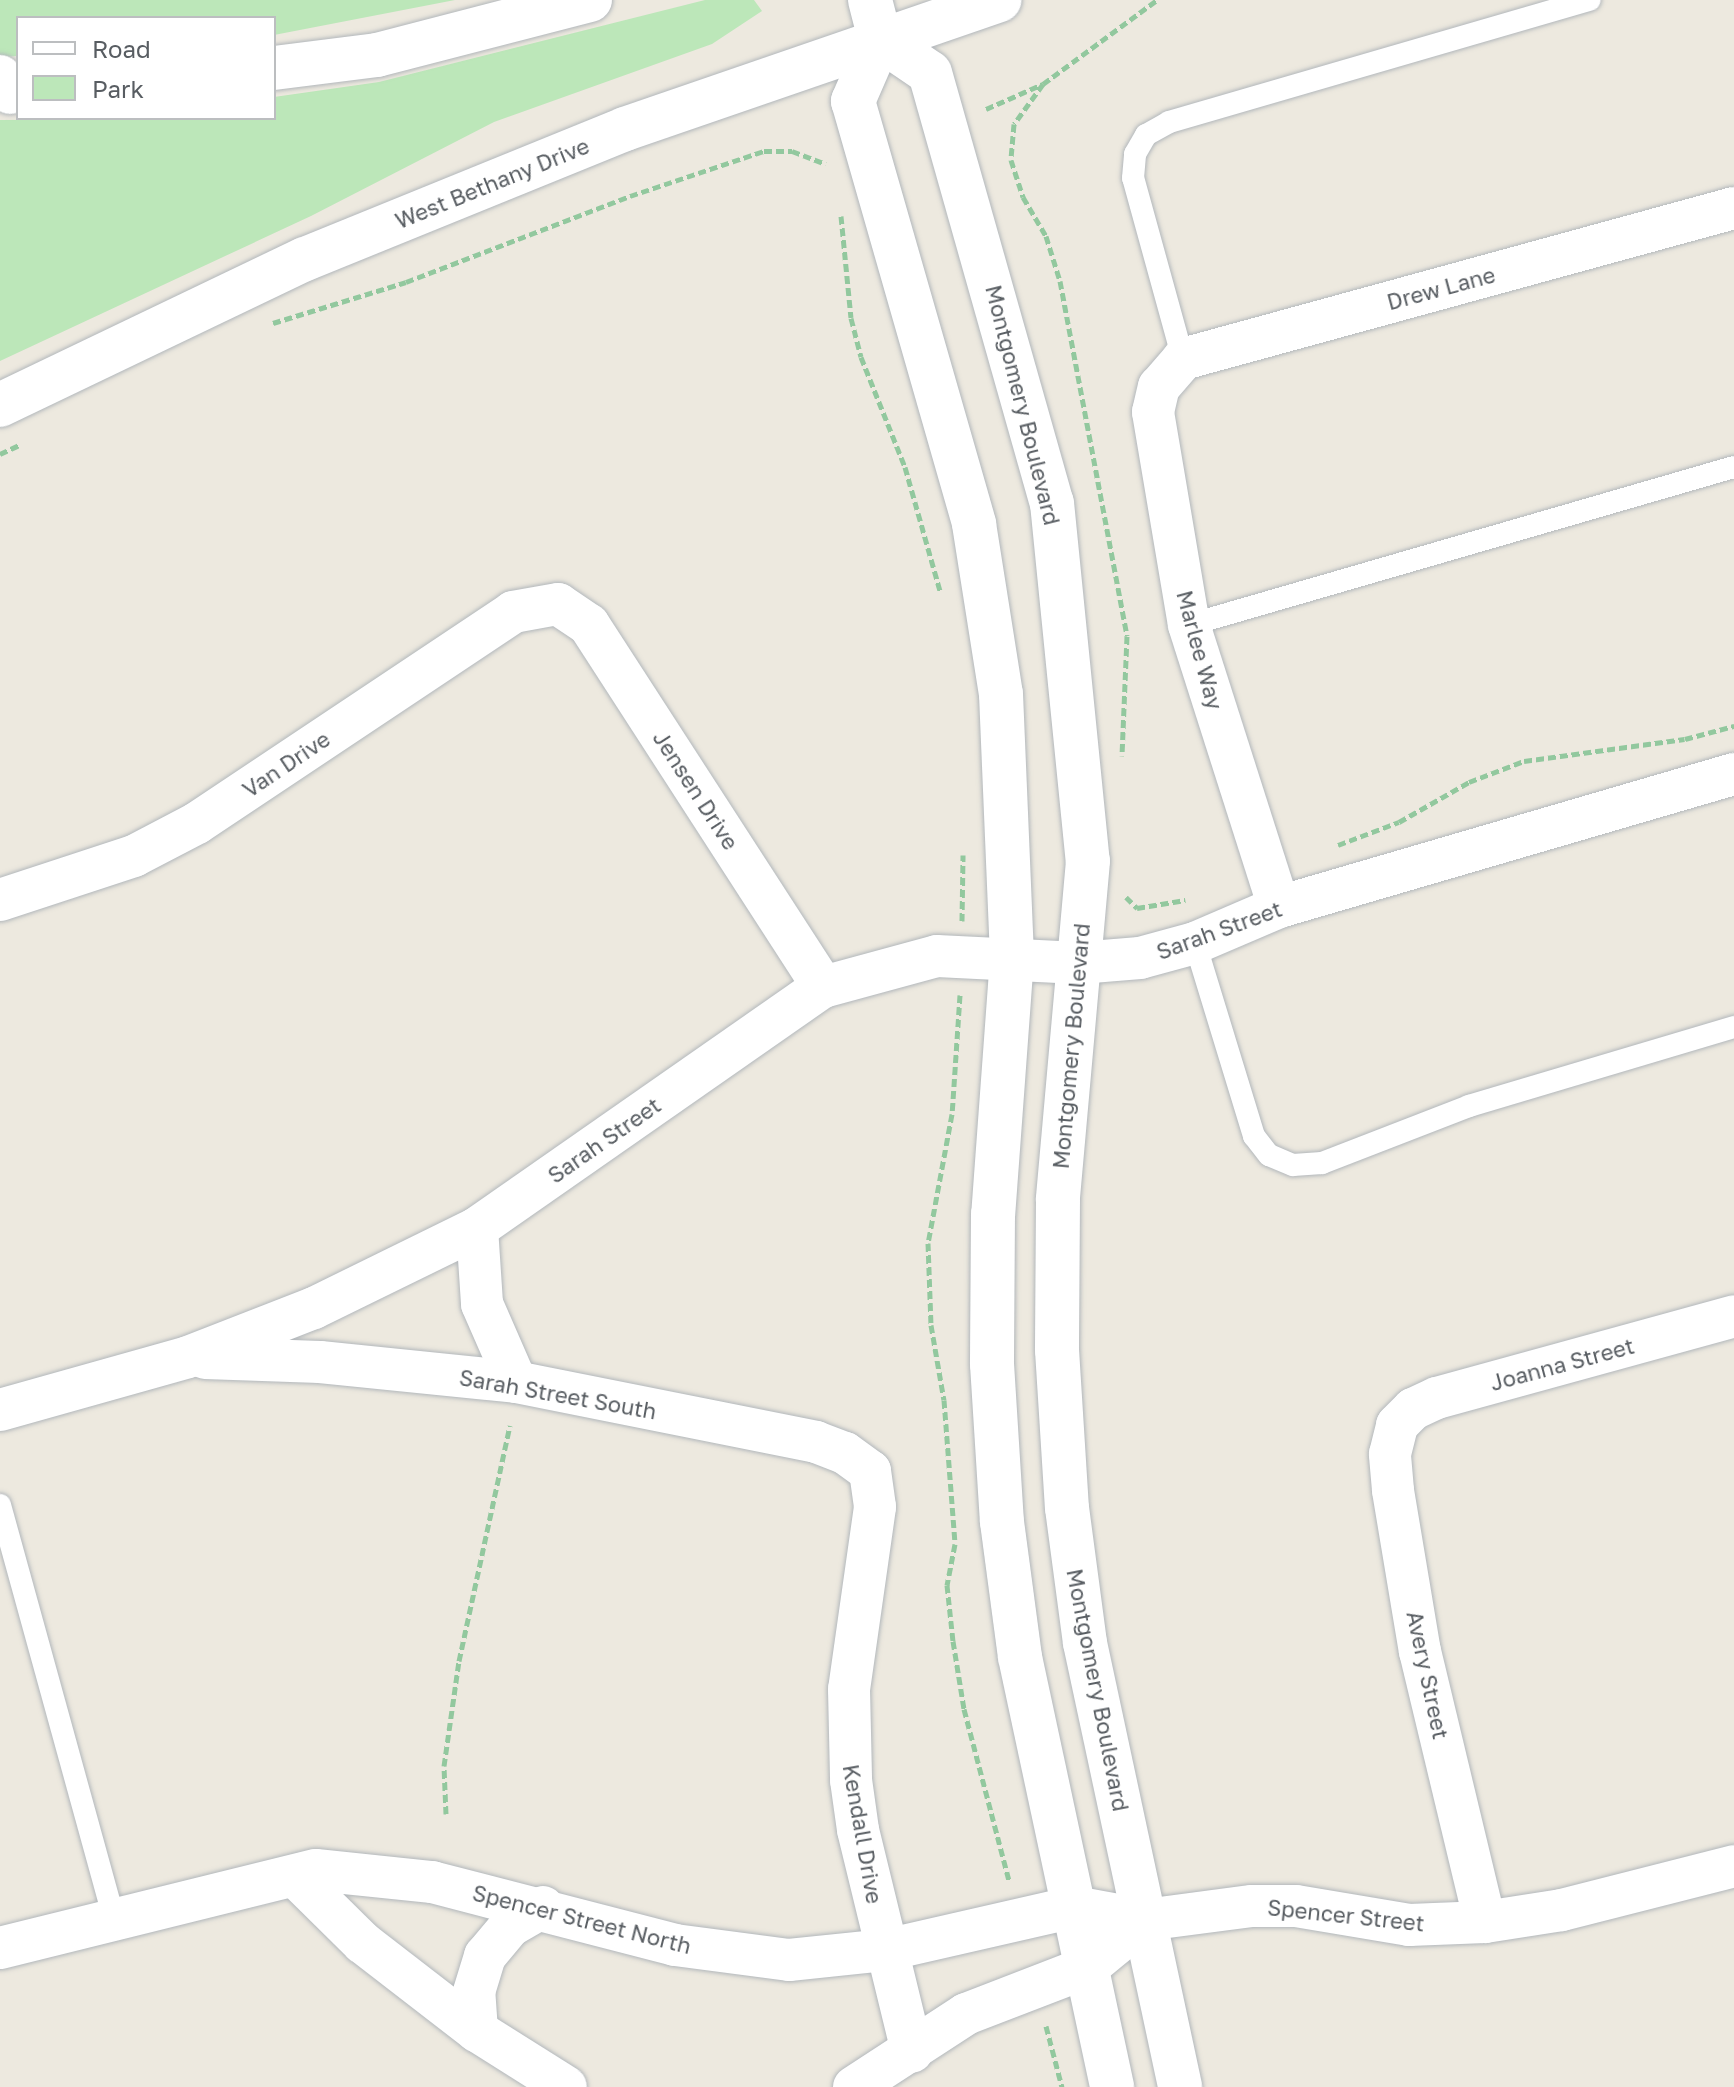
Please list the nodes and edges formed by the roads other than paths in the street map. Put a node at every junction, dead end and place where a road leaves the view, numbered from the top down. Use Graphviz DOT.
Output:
graph roads {
  1 [pos="590,0"];
  2 [pos="999,0"];
  3 [pos="1590,0"];
  4 [pos="875,19"];
  5 [pos="276,68"];
  6 [pos="1734,208"];
  7 [pos="1171,373"];
  8 [pos="0,405"];
  9 [pos="1734,467"];
  10 [pos="558,604"];
  11 [pos="1189,625"];
  12 [pos="1734,774"];
  13 [pos="0,900"];
  14 [pos="1279,907"];
  15 [pos="1195,943"];
  16 [pos="1012,958"];
  17 [pos="1079,963"];
  18 [pos="823,987"];
  19 [pos="1734,1027"];
  20 [pos="477,1228"];
  21 [pos="1734,1316"];
  22 [pos="188,1357"];
  23 [pos="516,1382"];
  24 [pos="0,1410"];
  25 [pos="1397,1425"];
  26 [pos="870,1471"];
  27 [pos="0,1505"];
  28 [pos="1734,1866"];
  29 [pos="295,1876"];
  30 [pos="543,1907"];
  31 [pos="1074,1907"];
  32 [pos="114,1919"];
  33 [pos="1145,1920"];
  34 [pos="1485,1922"];
  35 [pos="0,1948"];
  36 [pos="886,1950"];
  37 [pos="1088,1967"];
  38 [pos="477,2031"];
  39 [pos="912,2052"];
  40 [pos="566,2087"];
  41 [pos="854,2087"];
  42 [pos="1112,2087"];
  43 [pos="1180,2087"];
  1 -- 5 [label="street"];
  2 -- 4 [label="street, West Bethany Drive"];
  3 -- 7 [label="lane"];
  4 -- 8 [label="street, West Bethany Drive"];
  4 -- 16 [label="street"];
  4 -- 17 [label="street, Montgomery Boulevard"];
  6 -- 7 [label="street, Drew Lane"];
  7 -- 11 [label="street, Marlee Way"];
  9 -- 11 [label="lane"];
  10 -- 13 [label="street, Van Drive"];
  10 -- 18 [label="street, Jensen Drive"];
  11 -- 14 [label="street, Marlee Way"];
  12 -- 14 [label="street, Sarah Street"];
  14 -- 15 [label="street, Sarah Street"];
  15 -- 17 [label="street, Sarah Street"];
  15 -- 19 [label="lane"];
  16 -- 17 [label="street, Sarah Street"];
  16 -- 18 [label="street, Sarah Street"];
  16 -- 31 [label="street"];
  17 -- 33 [label="street, Montgomery Boulevard"];
  18 -- 20 [label="street, Sarah Street"];
  20 -- 22 [label="street, Sarah Street"];
  20 -- 23 [label="street"];
  21 -- 25 [label="street, Joanna Street"];
  22 -- 23 [label="street, Sarah Street South"];
  22 -- 24 [label="street, Sarah Street"];
  23 -- 26 [label="street, Sarah Street South"];
  25 -- 34 [label="street, Avery Street"];
  26 -- 36 [label="street, Kendall Drive"];
  27 -- 32 [label="lane"];
  28 -- 34 [label="street, Spencer Street"];
  29 -- 30 [label="street, Spencer Street North"];
  29 -- 32 [label="street, Spencer Street North"];
  29 -- 38 [label="street"];
  30 -- 36 [label="street, Spencer Street North"];
  30 -- 38 [label="street"];
  31 -- 33 [label="street, Spencer Street North"];
  31 -- 36 [label="street, Spencer Street North"];
  31 -- 37 [label="street"];
  32 -- 35 [label="street"];
  33 -- 34 [label="street, Spencer Street"];
  33 -- 37 [label="street"];
  33 -- 43 [label="street, Montgomery Boulevard"];
  36 -- 39 [label="street, Kendall Drive"];
  37 -- 39 [label="street"];
  37 -- 42 [label="street"];
  38 -- 40 [label="street"];
  39 -- 41 [label="street"];
}
